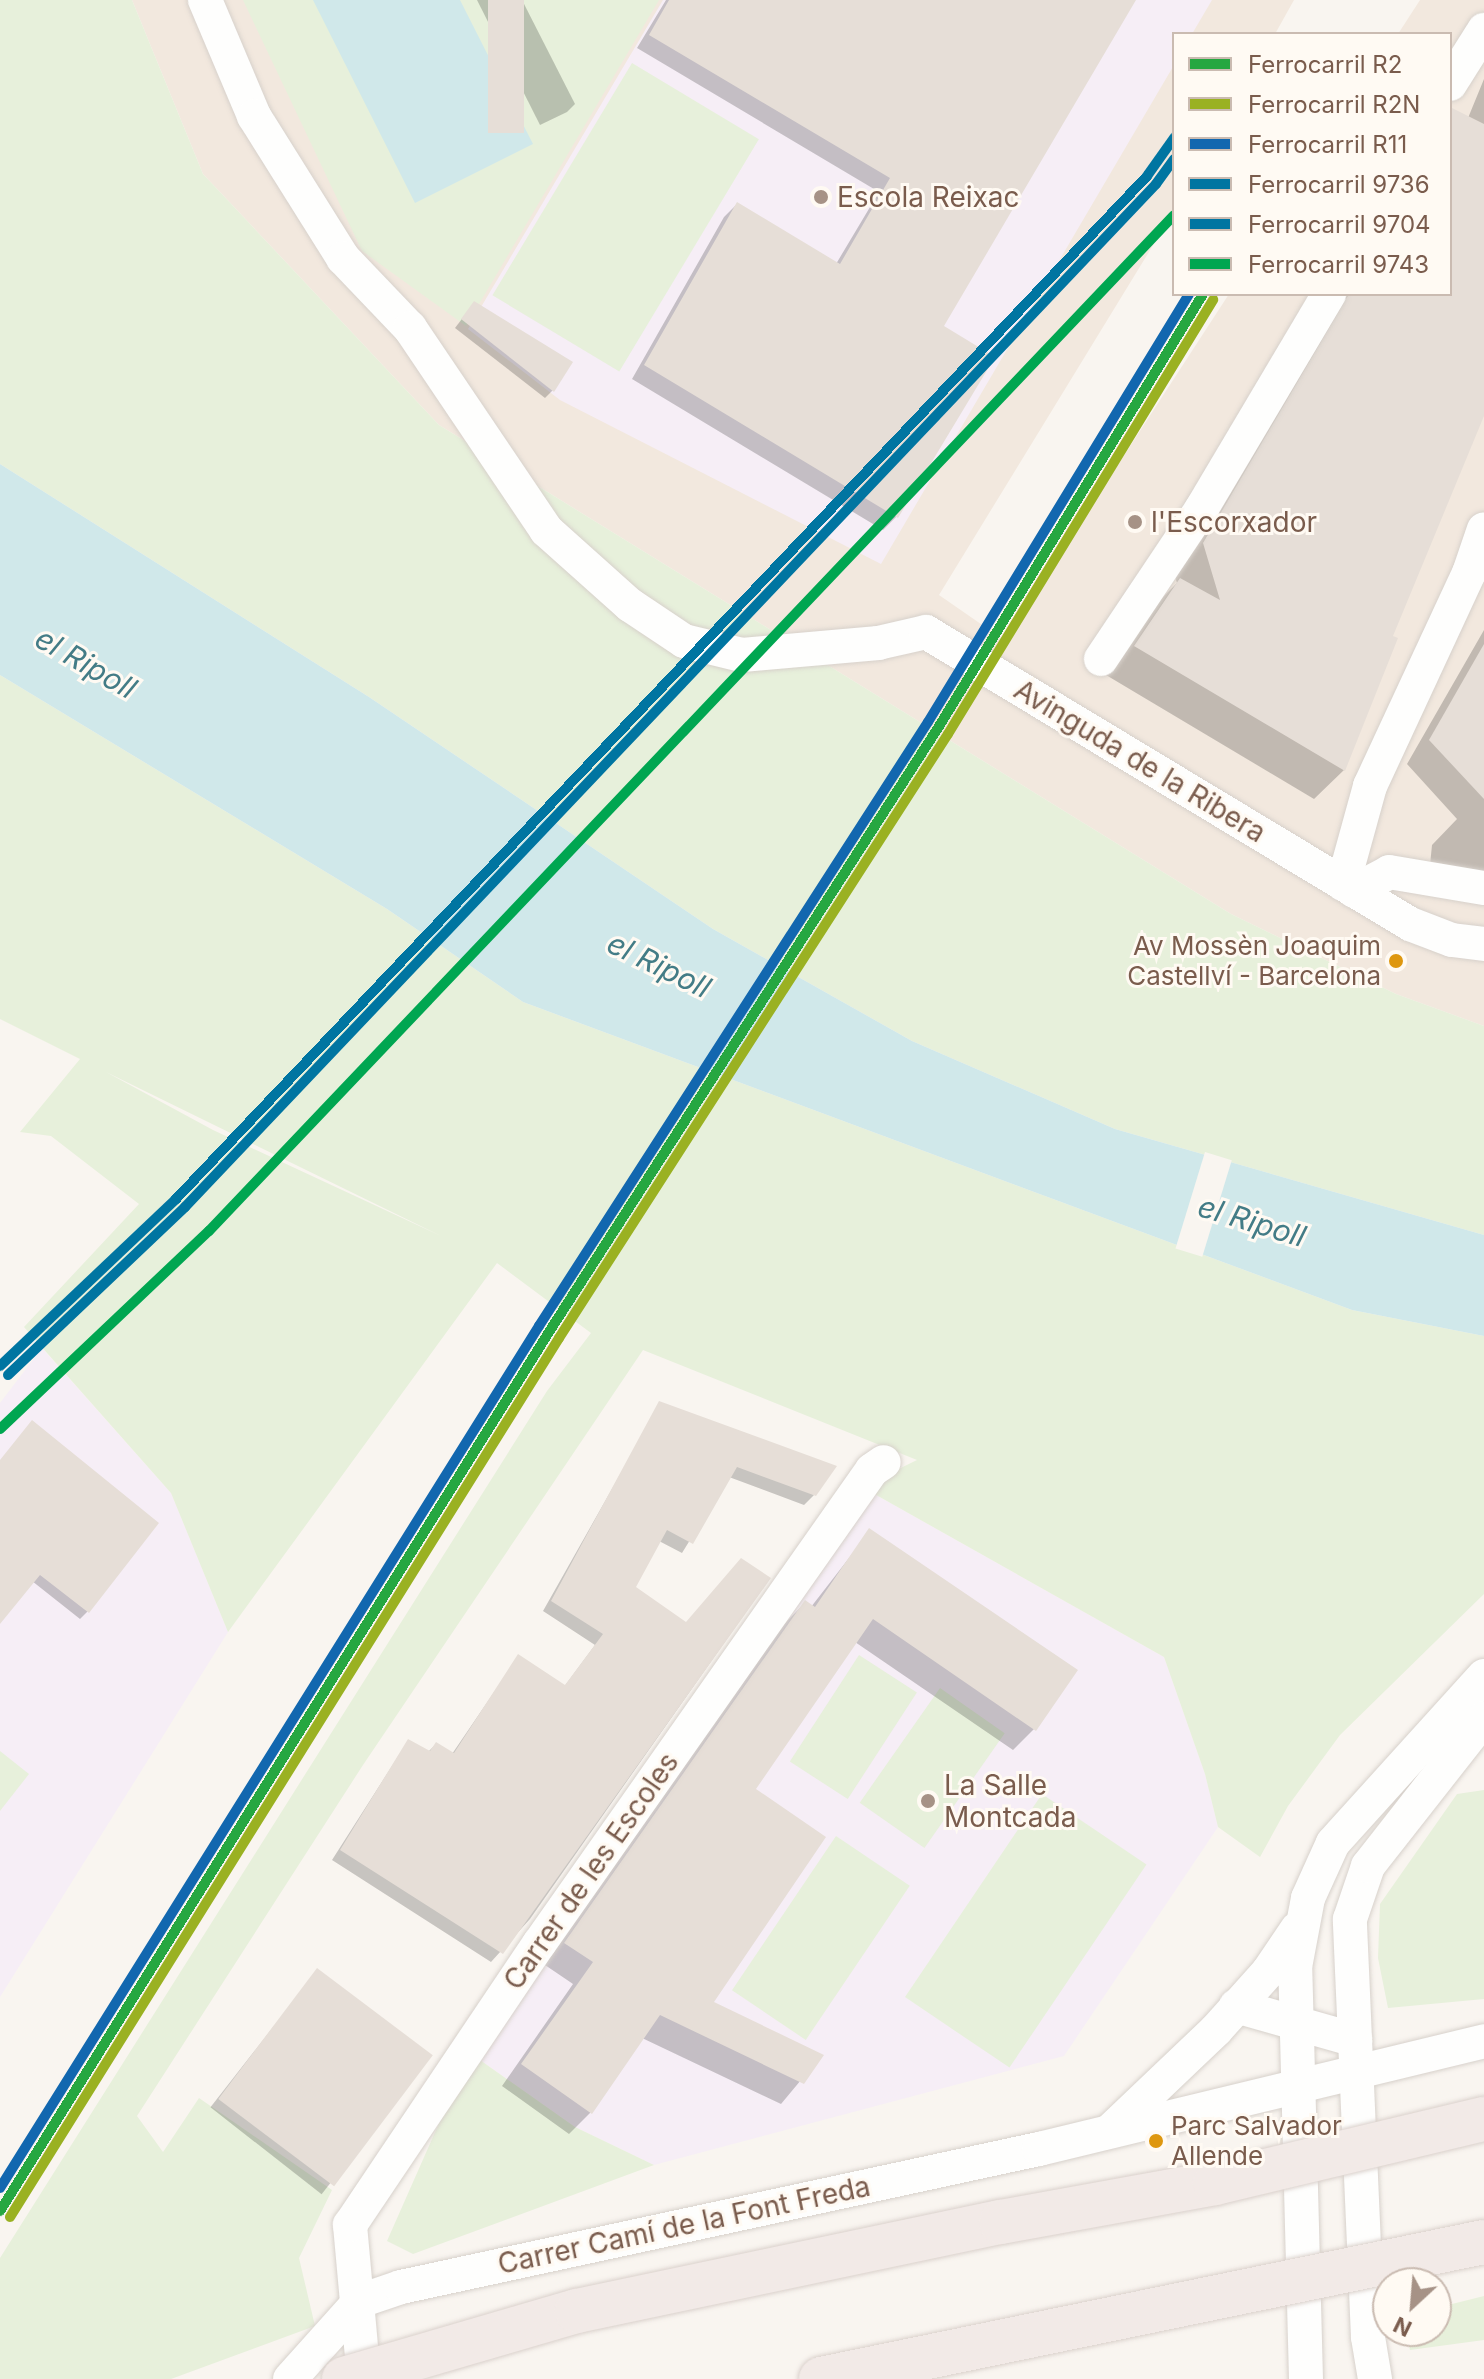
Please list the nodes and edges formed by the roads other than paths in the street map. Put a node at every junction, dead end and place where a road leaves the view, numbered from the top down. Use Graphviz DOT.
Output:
graph roads {
  1 [pos="205,0"];
  2 [pos="1484,30"];
  3 [pos="1452,81"];
  4 [pos="1328,296"];
  5 [pos="1484,529"];
  6 [pos="1101,659"];
  7 [pos="1348,887"];
  8 [pos="1484,888"];
  9 [pos="1484,944"];
  10 [pos="884,1462"];
  11 [pos="1484,1676"];
  12 [pos="1484,1718"];
  13 [pos="1306,1912"];
  14 [pos="1236,2006"];
  15 [pos="1299,2022"];
  16 [pos="1355,2040"];
  17 [pos="1484,2041"];
  18 [pos="1358,2075"];
  19 [pos="1298,2085"];
  20 [pos="1484,2119"];
  21 [pos="1111,2130"];
  22 [pos="1484,2242"];
  23 [pos="360,2301"];
  24 [pos="290,2379"];
  25 [pos="344,2379"];
  26 [pos="364,2379"];
  27 [pos="821,2379"];
  28 [pos="1306,2379"];
  29 [pos="1375,2379"];
  1 -- 7 [label="street, Avinguda de la Ribera"];
  2 -- 3 [label="street"];
  4 -- 6 [label="street"];
  5 -- 7 [label="street"];
  7 -- 8 [label="street"];
  7 -- 9 [label="street, Avinguda de la Ribera"];
  10 -- 23 [label="street, Carrer de les Escoles"];
  11 -- 13 [label="street"];
  12 -- 16 [label="street"];
  13 -- 14 [label="street"];
  13 -- 15 [label="street"];
  14 -- 15 [label="street"];
  14 -- 21 [label="street"];
  15 -- 16 [label="street"];
  15 -- 19 [label="street"];
  16 -- 18 [label="street"];
  17 -- 18 [label="street, Carrer Camí de la Font Freda"];
  18 -- 19 [label="street, Carrer Camí de la Font Freda"];
  18 -- 29 [label="street"];
  19 -- 21 [label="street, Carrer Camí de la Font Freda"];
  19 -- 28 [label="street"];
  20 -- 25 [label="highway, bridge"];
  21 -- 23 [label="street, Carrer Camí de la Font Freda"];
  22 -- 27 [label="highway, bridge"];
  23 -- 24 [label="street"];
  23 -- 26 [label="street, Carrer de les Escoles"];
}
